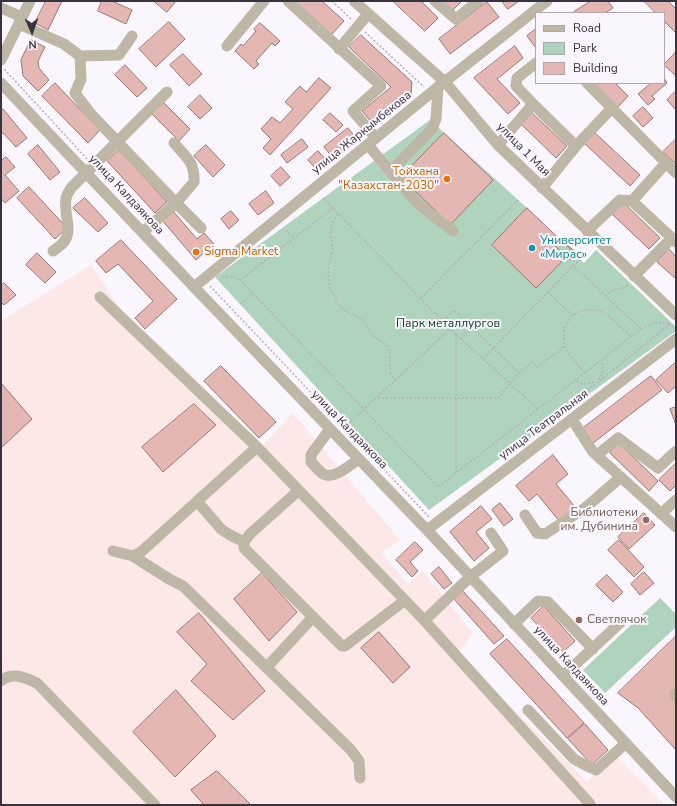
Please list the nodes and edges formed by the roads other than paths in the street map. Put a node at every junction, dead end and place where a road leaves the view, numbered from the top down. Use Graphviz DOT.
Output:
graph roads {
  1 [pos="30,1"];
  2 [pos="264,1"];
  3 [pos="288,1"];
  4 [pos="354,1"];
  5 [pos="435,1"];
  6 [pos="478,1"];
  7 [pos="547,1"];
  8 [pos="1,8"];
  9 [pos="368,14"];
  10 [pos="20,20"];
  11 [pos="132,36"];
  12 [pos="226,46"];
  13 [pos="339,49"];
  14 [pos="80,56"];
  15 [pos="5,61"];
  16 [pos="535,64"];
  17 [pos="1,83"];
  18 [pos="442,84"];
  19 [pos="588,84"];
  20 [pos="167,92"];
  21 [pos="534,104"];
  22 [pos="612,108"];
  23 [pos="118,141"];
  24 [pos="372,141"];
  25 [pos="174,143"];
  26 [pos="498,145"];
  27 [pos="576,146"];
  28 [pos="666,163"];
  29 [pos="90,169"];
  30 [pos="391,171"];
  31 [pos="676,173"];
  32 [pos="542,188"];
  33 [pos="632,201"];
  34 [pos="176,203"];
  35 [pos="201,228"];
  36 [pos="453,231"];
  37 [pos="588,231"];
  38 [pos="143,232"];
  39 [pos="674,240"];
  40 [pos="53,251"];
  41 [pos="633,280"];
  42 [pos="194,287"];
  43 [pos="100,297"];
  44 [pos="672,321"];
  45 [pos="676,340"];
  46 [pos="572,419"];
  47 [pos="330,429"];
  48 [pos="257,447"];
  49 [pos="676,451"];
  50 [pos="596,455"];
  51 [pos="359,459"];
  52 [pos="621,477"];
  53 [pos="298,491"];
  54 [pos="676,500"];
  55 [pos="198,501"];
  56 [pos="661,514"];
  57 [pos="524,515"];
  58 [pos="676,528"];
  59 [pos="427,530"];
  60 [pos="491,533"];
  61 [pos="244,542"];
  62 [pos="114,551"];
  63 [pos="133,556"];
  64 [pos="470,577"];
  65 [pos="404,601"];
  66 [pos="313,617"];
  67 [pos="424,620"];
  68 [pos="621,622"];
  69 [pos="514,624"];
  70 [pos="593,649"];
  71 [pos="267,667"];
  72 [pos="563,676"];
  73 [pos="1,681"];
  74 [pos="528,710"];
  75 [pos="626,743"];
  76 [pos="360,778"];
  77 [pos="676,797"];
  78 [pos="590,804"];
  79 [pos="155,805"];
  1 -- 10 [label="street"];
  2 -- 12 [label="street"];
  3 -- 13 [label="street"];
  4 -- 9 [label="street, улица 1 Мая"];
  5 -- 6 [label="street"];
  7 -- 18 [label="street, улица Жаркымбекова"];
  8 -- 10 [label="street"];
  9 -- 13 [label="street"];
  9 -- 18 [label="street, улица 1 Мая"];
  10 -- 14 [label="street"];
  10 -- 15 [label="street"];
  11 -- 14 [label="street"];
  13 -- 24 [label="street"];
  14 -- 23 [label="street"];
  16 -- 21 [label="street"];
  17 -- 29 [label="street, улица Калдаякова"];
  18 -- 24 [label="street, улица Жаркымбекова"];
  18 -- 26 [label="street, улица 1 Мая"];
  18 -- 30 [label="street"];
  19 -- 22 [label="street"];
  20 -- 23 [label="street"];
  21 -- 26 [label="street"];
  21 -- 27 [label="street"];
  22 -- 27 [label="street"];
  22 -- 28 [label="street"];
  23 -- 29 [label="street"];
  23 -- 34 [label="street"];
  24 -- 30 [label="street"];
  24 -- 42 [label="street, улица Жаркымбекова"];
  25 -- 34 [label="street"];
  26 -- 32 [label="street, улица 1 Мая"];
  27 -- 32 [label="street"];
  28 -- 31 [label="street"];
  28 -- 33 [label="street"];
  29 -- 38 [label="street, улица Калдаякова"];
  29 -- 40 [label="street"];
  30 -- 36 [label="street"];
  32 -- 37 [label="street, улица 1 Мая"];
  33 -- 37 [label="street"];
  33 -- 39 [label="street"];
  34 -- 35 [label="street"];
  34 -- 38 [label="street"];
  37 -- 41 [label="street, улица 1 Мая"];
  38 -- 42 [label="street, улица Калдаякова"];
  39 -- 41 [label="street"];
  41 -- 44 [label="street, улица 1 Мая"];
  42 -- 47 [label="street, улица Калдаякова"];
  43 -- 48 [label="street"];
  45 -- 46 [label="street, улица Театральная"];
  46 -- 50 [label="street"];
  46 -- 59 [label="street, улица Театральная"];
  47 -- 51 [label="street, улица Калдаякова"];
  47 -- 51 [label="street"];
  48 -- 53 [label="street"];
  48 -- 55 [label="street"];
  49 -- 50 [label="street"];
  50 -- 52 [label="street"];
  51 -- 59 [label="street, улица Калдаякова"];
  52 -- 56 [label="street"];
  52 -- 57 [label="street"];
  53 -- 61 [label="street"];
  53 -- 65 [label="street"];
  54 -- 56 [label="street"];
  55 -- 61 [label="street"];
  55 -- 63 [label="street"];
  56 -- 58 [label="street"];
  59 -- 64 [label="street, улица Калдаякова"];
  60 -- 64 [label="street"];
  61 -- 66 [label="street"];
  62 -- 63 [label="street"];
  63 -- 71 [label="street"];
  64 -- 67 [label="street"];
  64 -- 69 [label="street, улица Калдаякова"];
  65 -- 66 [label="street"];
  65 -- 67 [label="street"];
  66 -- 71 [label="street"];
  67 -- 78 [label="street"];
  68 -- 70 [label="street"];
  69 -- 70 [label="street"];
  69 -- 72 [label="street, улица Калдаякова"];
  70 -- 72 [label="street"];
  71 -- 76 [label="street"];
  72 -- 75 [label="street, улица Калдаякова"];
  73 -- 79 [label="street"];
  74 -- 75 [label="street"];
  75 -- 77 [label="street, улица Калдаякова"];
}
